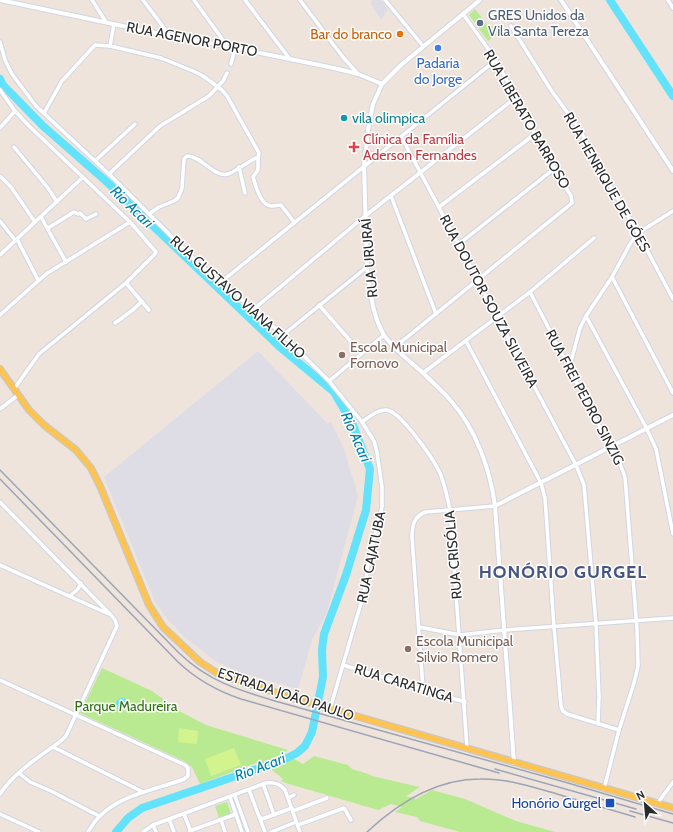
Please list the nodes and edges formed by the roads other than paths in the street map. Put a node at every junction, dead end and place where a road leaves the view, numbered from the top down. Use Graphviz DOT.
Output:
graph roads {
  1 [pos="0,0"];
  2 [pos="92,0"];
  3 [pos="143,0"];
  4 [pos="194,0"];
  5 [pos="245,0"];
  6 [pos="300,0"];
  7 [pos="385,0"];
  8 [pos="480,0"];
  9 [pos="561,0"];
  10 [pos="668,0"];
  11 [pos="673,8"];
  12 [pos="462,14"];
  13 [pos="106,22"];
  14 [pos="114,24"];
  15 [pos="511,26"];
  16 [pos="170,36"];
  17 [pos="0,42"];
  18 [pos="110,46"];
  19 [pos="423,46"];
  20 [pos="228,47"];
  21 [pos="235,48"];
  22 [pos="289,58"];
  23 [pos="496,60"];
  24 [pos="231,64"];
  25 [pos="227,73"];
  26 [pos="358,74"];
  27 [pos="382,84"];
  28 [pos="218,87"];
  29 [pos="0,90"];
  30 [pos="515,98"];
  31 [pos="15,111"];
  32 [pos="44,114"];
  33 [pos="135,124"];
  34 [pos="0,128"];
  35 [pos="535,134"];
  36 [pos="402,138"];
  37 [pos="14,147"];
  38 [pos="365,151"];
  39 [pos="380,154"];
  40 [pos="258,157"];
  41 [pos="95,161"];
  42 [pos="364,166"];
  43 [pos="239,167"];
  44 [pos="555,168"];
  45 [pos="673,171"];
  46 [pos="421,173"];
  47 [pos="109,174"];
  48 [pos="0,176"];
  49 [pos="83,177"];
  50 [pos="245,192"];
  51 [pos="391,196"];
  52 [pos="56,202"];
  53 [pos="439,207"];
  54 [pos="673,211"];
  55 [pos="96,214"];
  56 [pos="149,214"];
  57 [pos="365,216"];
  58 [pos="41,217"];
  59 [pos="0,221"];
  60 [pos="35,222"];
  61 [pos="130,222"];
  62 [pos="294,222"];
  63 [pos="48,228"];
  64 [pos="638,233"];
  65 [pos="594,238"];
  66 [pos="16,240"];
  67 [pos="459,244"];
  68 [pos="0,255"];
  69 [pos="66,262"];
  70 [pos="367,267"];
  71 [pos="612,277"];
  72 [pos="38,280"];
  73 [pos="478,280"];
  74 [pos="221,282"];
  75 [pos="126,284"];
  76 [pos="530,292"];
  77 [pos="673,299"];
  78 [pos="142,301"];
  79 [pos="319,305"];
  80 [pos="254,309"];
  81 [pos="149,310"];
  82 [pos="436,314"];
  83 [pos="0,315"];
  84 [pos="586,316"];
  85 [pos="498,318"];
  86 [pos="115,323"];
  87 [pos="283,335"];
  88 [pos="384,335"];
  89 [pos="466,341"];
  90 [pos="395,348"];
  91 [pos="361,353"];
  92 [pos="0,369"];
  93 [pos="570,369"];
  94 [pos="423,373"];
  95 [pos="330,380"];
  96 [pos="14,389"];
  97 [pos="673,393"];
  98 [pos="18,395"];
  99 [pos="0,409"];
  100 [pos="352,410"];
  101 [pos="673,415"];
  102 [pos="362,422"];
  103 [pos="647,429"];
  104 [pos="610,448"];
  105 [pos="576,465"];
  106 [pos="541,483"];
  107 [pos="0,502"];
  108 [pos="2,506"];
  109 [pos="495,506"];
  110 [pos="450,509"];
  111 [pos="673,534"];
  112 [pos="0,565"];
  113 [pos="81,583"];
  114 [pos="70,596"];
  115 [pos="111,615"];
  116 [pos="673,618"];
  117 [pos="636,622"];
  118 [pos="596,624"];
  119 [pos="419,627"];
  120 [pos="554,627"];
  121 [pos="505,630"];
  122 [pos="460,635"];
  123 [pos="343,665"];
  124 [pos="0,680"];
  125 [pos="424,689"];
  126 [pos="464,702"];
  127 [pos="328,708"];
  128 [pos="75,714"];
  129 [pos="598,724"];
  130 [pos="619,730"];
  131 [pos="53,747"];
  132 [pos="467,749"];
  133 [pos="514,763"];
  134 [pos="19,773"];
  135 [pos="673,782"];
  136 [pos="263,784"];
  137 [pos="604,789"];
  138 [pos="249,790"];
  139 [pos="143,792"];
  140 [pos="0,794"];
  141 [pos="235,796"];
  142 [pos="294,796"];
  143 [pos="230,797"];
  144 [pos="288,798"];
  145 [pos="327,798"];
  146 [pos="656,804"];
  147 [pos="673,808"];
  148 [pos="292,810"];
  149 [pos="0,814"];
  150 [pos="184,814"];
  151 [pos="236,814"];
  152 [pos="274,815"];
  153 [pos="99,816"];
  154 [pos="260,817"];
  155 [pos="169,819"];
  156 [pos="221,820"];
  157 [pos="351,820"];
  158 [pos="297,824"];
  159 [pos="153,826"];
  160 [pos="39,832"];
  161 [pos="88,832"];
  162 [pos="144,832"];
  163 [pos="156,832"];
  164 [pos="174,832"];
  165 [pos="190,832"];
  166 [pos="225,832"];
  167 [pos="242,832"];
  168 [pos="248,832"];
  169 [pos="265,832"];
  170 [pos="271,832"];
  171 [pos="300,832"];
  1 -- 13 [label="street, RUA AGENOR PORTO"];
  2 -- 13 [label="street"];
  3 -- 16 [label="street"];
  4 -- 20 [label="street"];
  5 -- 22 [label="street"];
  6 -- 26 [label="street"];
  7 -- 19 [label="street"];
  8 -- 12 [label="street, RUA URURAÍ"];
  9 -- 45 [label="street"];
  10 -- 11 [label="street"];
  12 -- 19 [label="street, RUA URURAÍ"];
  12 -- 23 [label="street, RUA LIBERATO BARROSO"];
  13 -- 14 [label="street, RUA AGENOR PORTO"];
  14 -- 16 [label="street, RUA AGENOR PORTO"];
  14 -- 18 [label="street"];
  15 -- 64 [label="street, RUA HENRIQUE DE GÓES"];
  16 -- 20 [label="street, RUA AGENOR PORTO"];
  17 -- 32 [label="street, RUA GUSTAVO VIANA FILHO"];
  18 -- 28 [label="street"];
  18 -- 32 [label="street"];
  19 -- 27 [label="street, RUA URURAÍ"];
  20 -- 21 [label="street, RUA AGENOR PORTO"];
  21 -- 22 [label="street, RUA AGENOR PORTO"];
  21 -- 24 [label="street"];
  22 -- 26 [label="street, RUA AGENOR PORTO"];
  23 -- 30 [label="street, RUA LIBERATO BARROSO"];
  23 -- 36 [label="street"];
  25 -- 28 [label="street"];
  26 -- 27 [label="street, RUA AGENOR PORTO"];
  27 -- 38 [label="street, RUA URURAÍ"];
  28 -- 40 [label="street"];
  28 -- 47 [label="street"];
  29 -- 31 [label="street"];
  30 -- 35 [label="street, RUA LIBERATO BARROSO"];
  30 -- 46 [label="street"];
  31 -- 34 [label="street"];
  31 -- 49 [label="street"];
  32 -- 41 [label="street, RUA GUSTAVO VIANA FILHO"];
  33 -- 41 [label="street"];
  35 -- 44 [label="street, RUA LIBERATO BARROSO"];
  35 -- 53 [label="street"];
  36 -- 39 [label="street"];
  36 -- 46 [label="street, RUA DOUTOR SOUZA SILVEIRA"];
  37 -- 52 [label="street"];
  38 -- 39 [label="street"];
  38 -- 42 [label="street, RUA URURAÍ"];
  39 -- 42 [label="street"];
  40 -- 43 [label="street"];
  40 -- 62 [label="street"];
  41 -- 47 [label="street, RUA GUSTAVO VIANA FILHO"];
  42 -- 57 [label="street, RUA URURAÍ"];
  42 -- 62 [label="street"];
  43 -- 50 [label="street"];
  43 -- 56 [label="street"];
  44 -- 67 [label="street"];
  44 -- 73 [label="street, RUA LIBERATO BARROSO"];
  46 -- 51 [label="street"];
  46 -- 53 [label="street, RUA DOUTOR SOUZA SILVEIRA"];
  47 -- 56 [label="street, RUA GUSTAVO VIANA FILHO"];
  48 -- 60 [label="street"];
  49 -- 52 [label="street"];
  49 -- 61 [label="street"];
  51 -- 57 [label="street"];
  51 -- 82 [label="street"];
  52 -- 58 [label="street"];
  53 -- 67 [label="street, RUA DOUTOR SOUZA SILVEIRA"];
  54 -- 64 [label="street"];
  55 -- 63 [label="street"];
  56 -- 74 [label="street, RUA GUSTAVO VIANA FILHO"];
  57 -- 70 [label="street, RUA URURAÍ"];
  57 -- 80 [label="street"];
  58 -- 60 [label="street"];
  58 -- 63 [label="street"];
  59 -- 66 [label="street"];
  60 -- 66 [label="street"];
  61 -- 69 [label="street"];
  61 -- 75 [label="street"];
  62 -- 74 [label="street"];
  63 -- 69 [label="street"];
  64 -- 71 [label="street"];
  64 -- 77 [label="street, RUA HENRIQUE DE GÓES"];
  65 -- 76 [label="street"];
  66 -- 68 [label="street"];
  66 -- 72 [label="street"];
  67 -- 73 [label="street, RUA DOUTOR SOUZA SILVEIRA"];
  69 -- 72 [label="street"];
  70 -- 79 [label="street"];
  70 -- 88 [label="street, RUA URURAÍ"];
  71 -- 84 [label="street"];
  71 -- 97 [label="street"];
  72 -- 83 [label="street"];
  73 -- 82 [label="street"];
  73 -- 85 [label="street, RUA DOUTOR SOUZA SILVEIRA"];
  74 -- 80 [label="street, RUA GUSTAVO VIANA FILHO"];
  75 -- 78 [label="street"];
  75 -- 96 [label="street"];
  76 -- 85 [label="street"];
  76 -- 93 [label="street, RUA FREI PEDRO SINZIG"];
  78 -- 81 [label="street"];
  78 -- 86 [label="street"];
  79 -- 87 [label="street"];
  79 -- 91 [label="street"];
  80 -- 87 [label="street, RUA GUSTAVO VIANA FILHO"];
  82 -- 90 [label="street"];
  84 -- 93 [label="street"];
  84 -- 103 [label="street"];
  85 -- 89 [label="street"];
  85 -- 105 [label="street, RUA DOUTOR SOUZA SILVEIRA"];
  87 -- 95 [label="street, RUA GUSTAVO VIANA FILHO"];
  88 -- 90 [label="street, RUA URURAÍ"];
  88 -- 91 [label="street"];
  89 -- 94 [label="street"];
  89 -- 106 [label="street"];
  90 -- 94 [label="street, RUA URURAÍ"];
  91 -- 95 [label="street"];
  92 -- 96 [label="main road, ESTRADA JOÃO PAULO"];
  93 -- 104 [label="street, RUA FREI PEDRO SINZIG"];
  94 -- 109 [label="street, RUA URURAÍ"];
  95 -- 100 [label="street, RUA GUSTAVO VIANA FILHO"];
  96 -- 98 [label="main road, ESTRADA JOÃO PAULO"];
  98 -- 99 [label="street"];
  98 -- 127 [label="main road, ESTRADA JOÃO PAULO"];
  100 -- 102 [label="street, RUA CAJATUBA"];
  101 -- 103 [label="street"];
  102 -- 110 [label="street, RUA CRISÓLIA"];
  102 -- 123 [label="street, RUA CAJATUBA"];
  103 -- 104 [label="street"];
  103 -- 111 [label="street"];
  104 -- 105 [label="street"];
  104 -- 117 [label="street, RUA FREI PEDRO SINZIG"];
  105 -- 106 [label="street"];
  105 -- 118 [label="street, RUA DOUTOR SOUZA SILVEIRA"];
  106 -- 109 [label="street"];
  106 -- 120 [label="street"];
  107 -- 108 [label="street"];
  108 -- 113 [label="street"];
  109 -- 110 [label="street"];
  109 -- 121 [label="street, RUA URURAÍ"];
  110 -- 119 [label="street"];
  110 -- 122 [label="street, RUA CRISÓLIA"];
  112 -- 114 [label="street"];
  113 -- 114 [label="street"];
  113 -- 115 [label="street"];
  114 -- 115 [label="street"];
  115 -- 128 [label="street"];
  116 -- 117 [label="street"];
  117 -- 118 [label="street"];
  117 -- 130 [label="street, RUA FREI PEDRO SINZIG"];
  118 -- 120 [label="street"];
  118 -- 129 [label="street, RUA DOUTOR SOUZA SILVEIRA"];
  119 -- 122 [label="street"];
  119 -- 125 [label="street"];
  120 -- 121 [label="street"];
  120 -- 129 [label="street"];
  121 -- 122 [label="street"];
  121 -- 133 [label="street, RUA URURAÍ"];
  122 -- 126 [label="street, RUA CRISÓLIA"];
  123 -- 125 [label="street, RUA CARATINGA"];
  123 -- 127 [label="street, RUA CAJATUBA"];
  124 -- 128 [label="street"];
  125 -- 126 [label="street, RUA CARATINGA"];
  126 -- 132 [label="street, RUA CRISÓLIA"];
  127 -- 132 [label="main road, ESTRADA JOÃO PAULO"];
  128 -- 131 [label="street"];
  128 -- 139 [label="street"];
  129 -- 130 [label="street"];
  130 -- 137 [label="street, RUA FREI PEDRO SINZIG"];
  131 -- 134 [label="street"];
  131 -- 139 [label="street"];
  132 -- 133 [label="main road, ESTRADA JOÃO PAULO"];
  133 -- 137 [label="main road, ESTRADA JOÃO PAULO"];
  134 -- 140 [label="street"];
  134 -- 153 [label="street"];
  135 -- 146 [label="street"];
  136 -- 138 [label="street"];
  136 -- 144 [label="street"];
  136 -- 152 [label="street"];
  137 -- 146 [label="main road, ESTRADA JOÃO PAULO"];
  138 -- 141 [label="street"];
  138 -- 154 [label="street"];
  139 -- 153 [label="street"];
  141 -- 143 [label="street"];
  141 -- 168 [label="street"];
  142 -- 144 [label="street"];
  143 -- 150 [label="street"];
  143 -- 151 [label="street"];
  144 -- 148 [label="street"];
  145 -- 148 [label="street"];
  146 -- 147 [label="main road, ESTRADA JOÃO PAULO"];
  148 -- 152 [label="street"];
  148 -- 158 [label="street"];
  149 -- 160 [label="street"];
  150 -- 155 [label="street"];
  150 -- 165 [label="street"];
  151 -- 156 [label="street"];
  151 -- 167 [label="street"];
  152 -- 154 [label="street"];
  153 -- 161 [label="street"];
  154 -- 169 [label="street"];
  155 -- 159 [label="street"];
  155 -- 164 [label="street"];
  156 -- 165 [label="street"];
  156 -- 166 [label="street"];
  157 -- 158 [label="street"];
  158 -- 170 [label="street"];
  158 -- 171 [label="street"];
  159 -- 162 [label="street"];
  159 -- 163 [label="street"];
}
